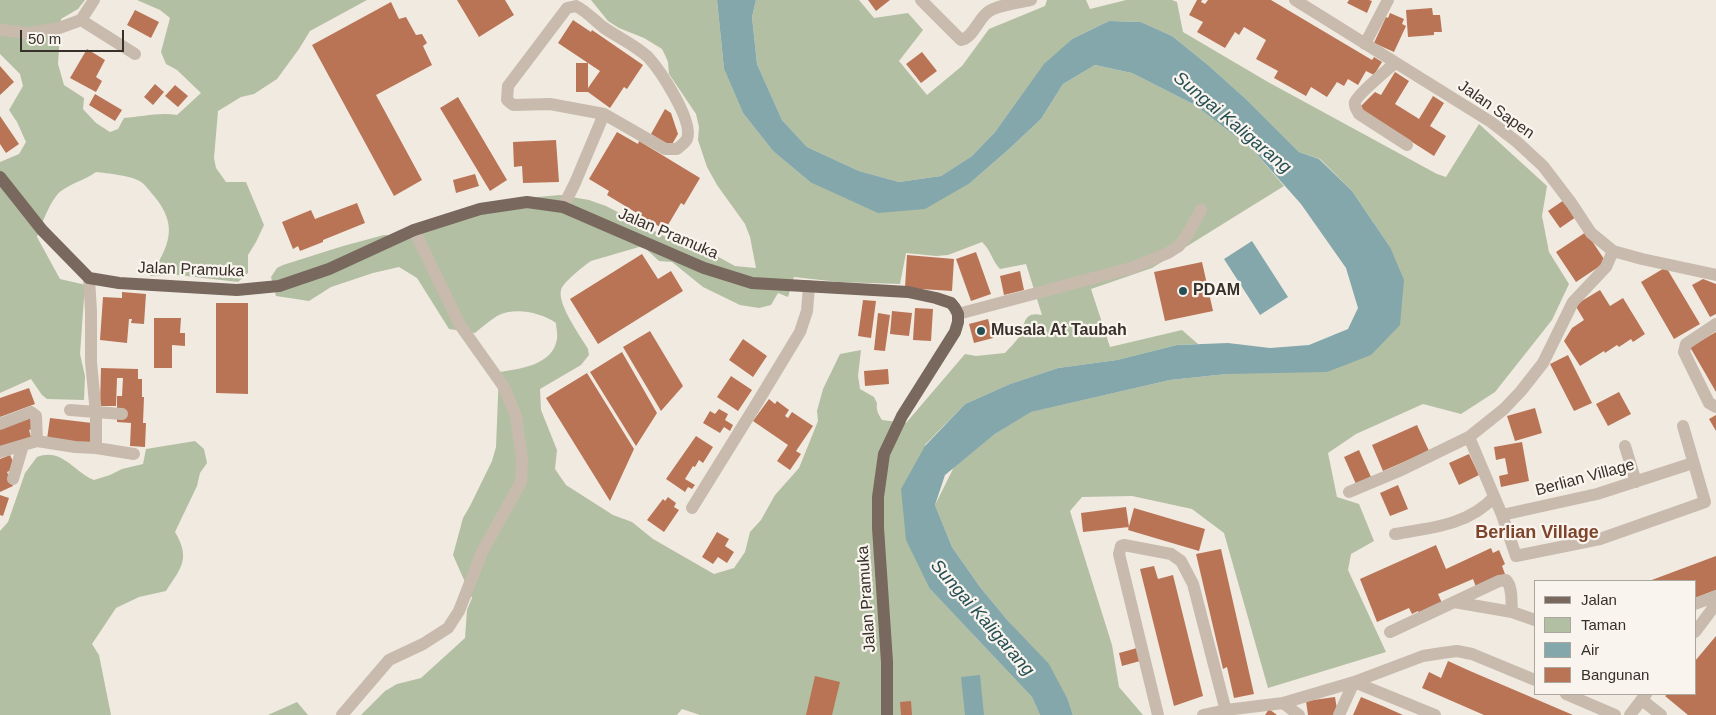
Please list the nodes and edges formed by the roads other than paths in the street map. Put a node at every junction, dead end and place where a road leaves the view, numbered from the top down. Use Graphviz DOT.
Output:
graph roads {
  1 [pos="94,0"];
  2 [pos="921,0"];
  3 [pos="1031,0"];
  4 [pos="1295,0"];
  5 [pos="1388,0"];
  6 [pos="81,20"];
  7 [pos="0,30"];
  8 [pos="1365,44"];
  9 [pos="135,54"];
  10 [pos="1395,63"];
  11 [pos="604,114"];
  12 [pos="1407,145"];
  13 [pos="0,177"];
  14 [pos="563,207"];
  15 [pos="1202,210"];
  16 [pos="414,230"];
  17 [pos="1613,250"];
  18 [pos="1716,275"];
  19 [pos="89,278"];
  20 [pos="809,286"];
  21 [pos="958,314"];
  22 [pos="1716,324"];
  23 [pos="1716,407"];
  24 [pos="70,410"];
  25 [pos="96,414"];
  26 [pos="122,414"];
  27 [pos="0,424"];
  28 [pos="1683,426"];
  29 [pos="1468,437"];
  30 [pos="37,441"];
  31 [pos="24,445"];
  32 [pos="1625,446"];
  33 [pos="96,448"];
  34 [pos="0,452"];
  35 [pos="134,454"];
  36 [pos="1694,463"];
  37 [pos="13,479"];
  38 [pos="1636,482"];
  39 [pos="1348,492"];
  40 [pos="1494,497"];
  41 [pos="692,508"];
  42 [pos="1502,516"];
  43 [pos="1395,534"];
  44 [pos="1716,596"];
  45 [pos="1454,602"];
  46 [pos="1696,604"];
  47 [pos="1716,604"];
  48 [pos="1512,612"];
  49 [pos="1534,620"];
  50 [pos="1696,631"];
  51 [pos="1390,632"];
  52 [pos="1534,680"];
  53 [pos="1354,682"];
  54 [pos="1568,695"];
  55 [pos="1644,697"];
  56 [pos="1283,703"];
  57 [pos="1226,712"];
  58 [pos="342,715"];
  59 [pos="887,715"];
  60 [pos="1158,715"];
  61 [pos="1204,715"];
  62 [pos="1299,715"];
  63 [pos="1339,715"];
  64 [pos="1435,715"];
  65 [pos="1615,715"];
  66 [pos="1630,715"];
  67 [pos="1660,715"];
  1 -- 6 [label="street"];
  2 -- 3 [label="street"];
  4 -- 8 [label="street, Jalan Sapen"];
  5 -- 8 [label="street"];
  6 -- 7 [label="street"];
  6 -- 9 [label="street"];
  8 -- 10 [label="street, Jalan Sapen"];
  10 -- 12 [label="street"];
  10 -- 17 [label="street, Jalan Sapen"];
  11 -- 11 [label="street"];
  11 -- 14 [label="street"];
  13 -- 19 [label="main road"];
  14 -- 16 [label="main road, Jalan Pramuka"];
  14 -- 20 [label="main road, Jalan Pramuka"];
  15 -- 21 [label="street"];
  16 -- 19 [label="main road, Jalan Pramuka"];
  16 -- 58 [label="street"];
  17 -- 18 [label="street, Jalan Sapen"];
  17 -- 29 [label="street"];
  19 -- 25 [label="street"];
  20 -- 21 [label="main road, Jalan Pramuka"];
  20 -- 41 [label="street"];
  21 -- 59 [label="main road, Jalan Pramuka"];
  22 -- 23 [label="street"];
  24 -- 25 [label="street"];
  25 -- 26 [label="street"];
  25 -- 33 [label="street"];
  27 -- 30 [label="street"];
  28 -- 36 [label="street"];
  29 -- 39 [label="street"];
  29 -- 40 [label="street"];
  30 -- 31 [label="street"];
  30 -- 33 [label="street"];
  31 -- 34 [label="street"];
  31 -- 37 [label="street"];
  32 -- 38 [label="street"];
  33 -- 35 [label="street"];
  36 -- 38 [label="street, Berlian Village"];
  36 -- 42 [label="street"];
  38 -- 42 [label="street, Berlian Village"];
  40 -- 42 [label="street"];
  40 -- 43 [label="street"];
  44 -- 46 [label="street"];
  45 -- 48 [label="street"];
  45 -- 48 [label="street"];
  45 -- 51 [label="street"];
  47 -- 50 [label="street"];
  48 -- 49 [label="street"];
  52 -- 53 [label="street"];
  53 -- 56 [label="street"];
  53 -- 63 [label="street"];
  53 -- 64 [label="street"];
  54 -- 65 [label="street"];
  55 -- 66 [label="street"];
  55 -- 67 [label="street"];
  56 -- 57 [label="street"];
  56 -- 62 [label="street"];
  57 -- 60 [label="street"];
  57 -- 61 [label="street"];
}
